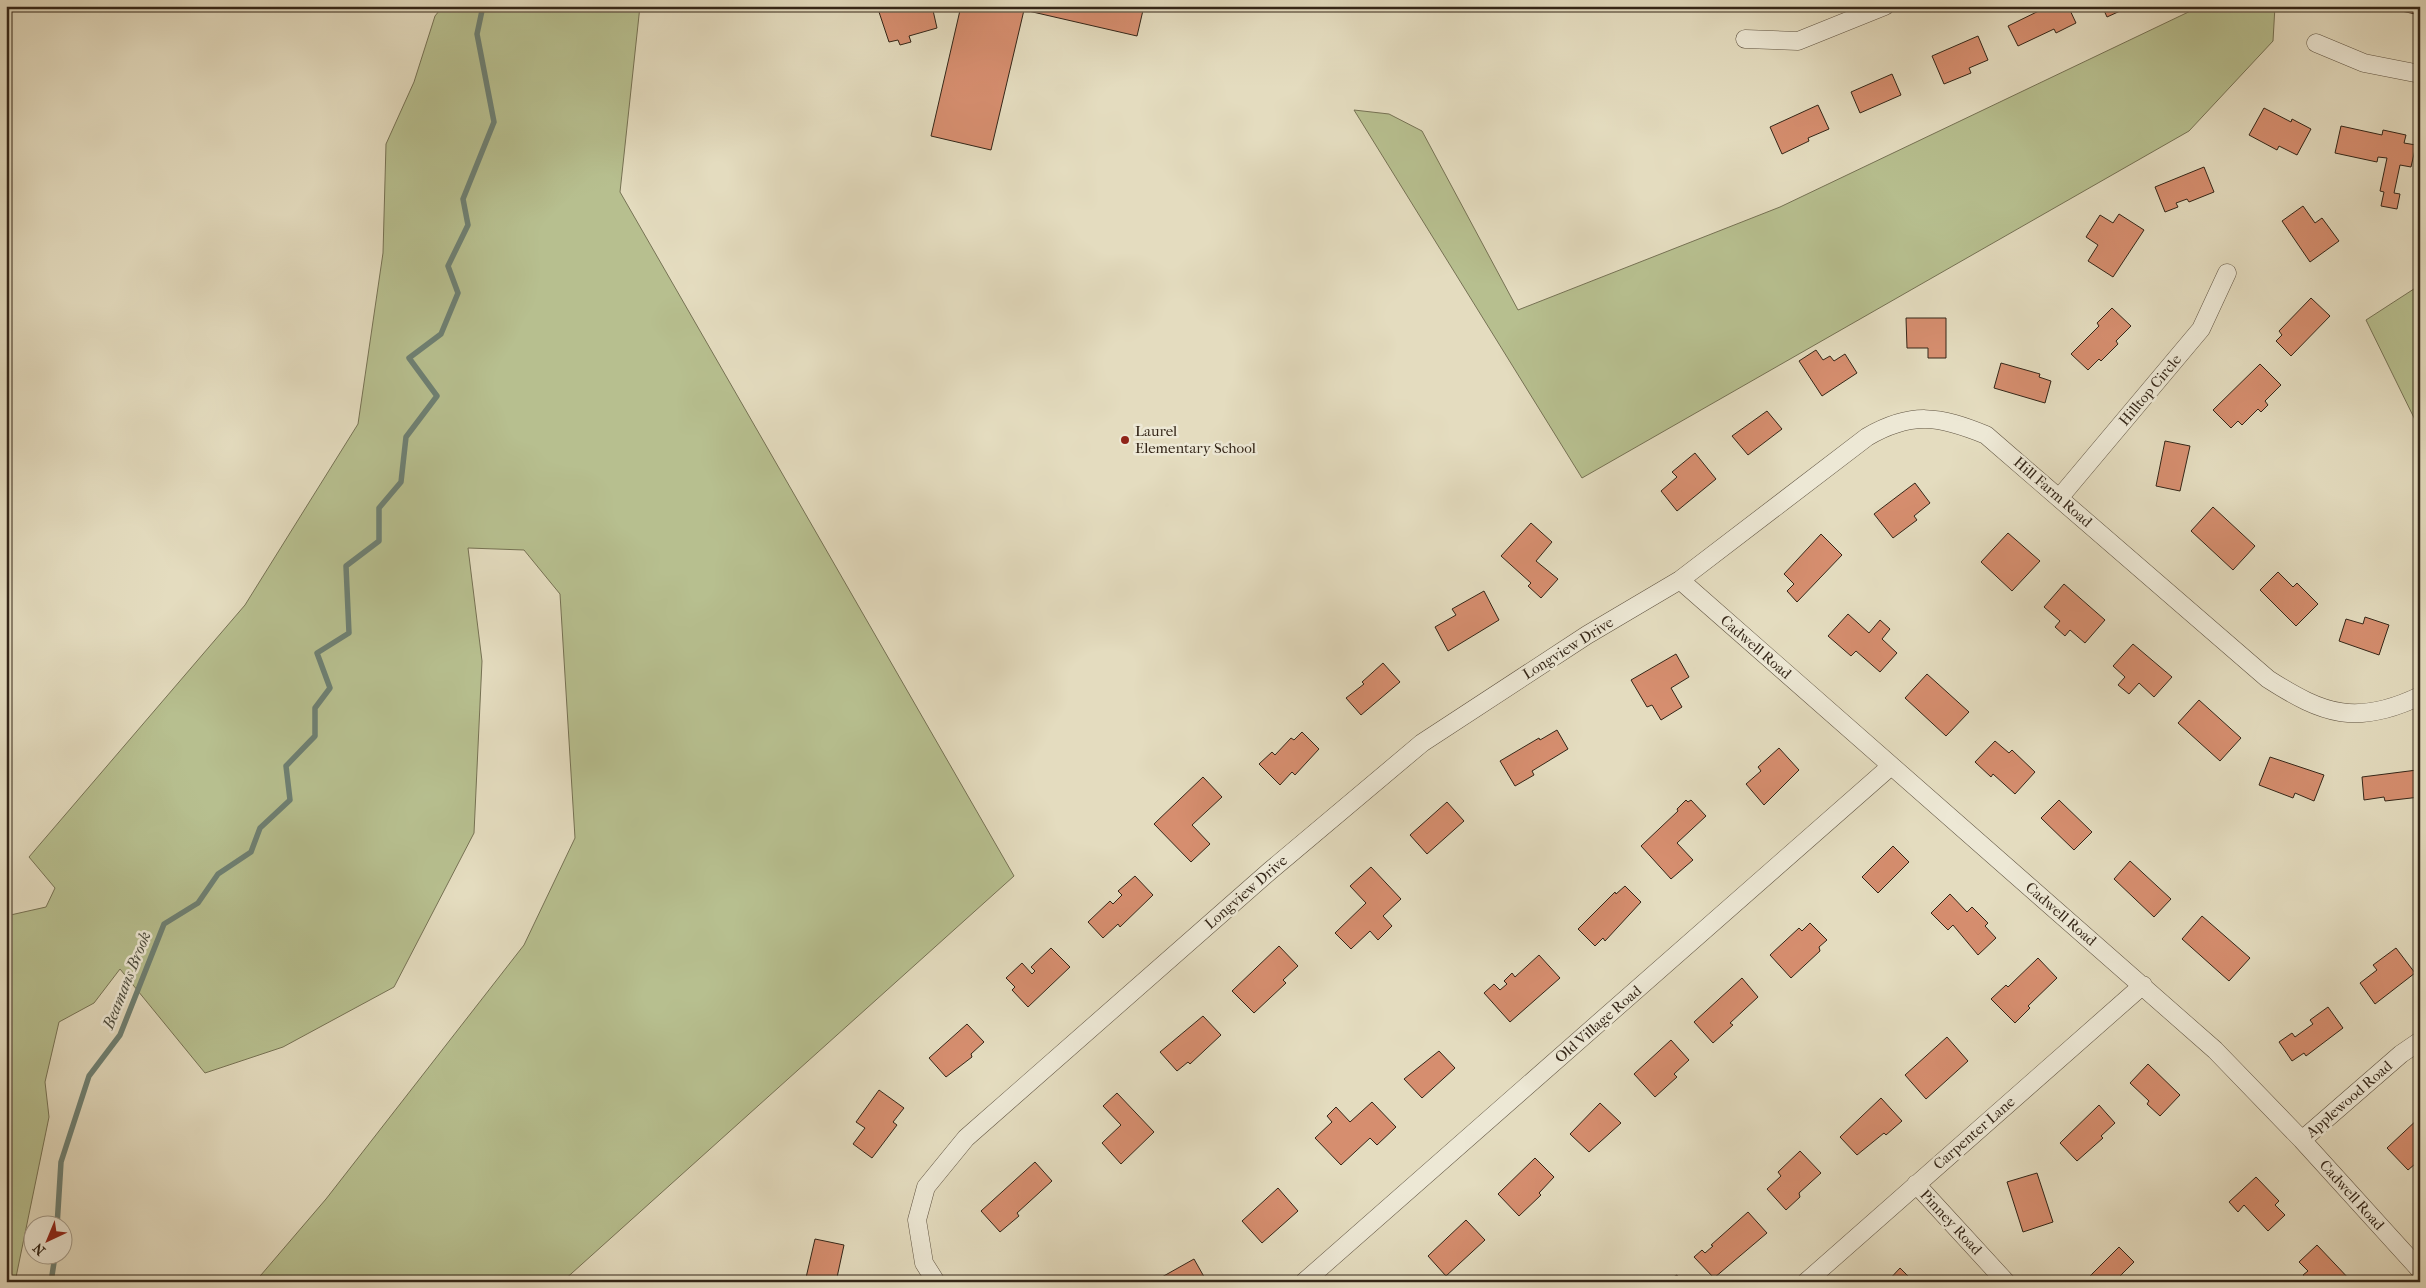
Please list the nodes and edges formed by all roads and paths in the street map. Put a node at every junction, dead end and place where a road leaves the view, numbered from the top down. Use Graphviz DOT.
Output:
graph roads {
  1 [pos="1886,6"];
  2 [pos="1745,39"];
  3 [pos="2316,43"];
  4 [pos="2420,74"];
  5 [pos="2227,273"];
  6 [pos="2060,497"];
  7 [pos="1680,580"];
  8 [pos="2420,696"];
  9 [pos="1891,766"];
  10 [pos="2143,986"];
  11 [pos="2420,1041"];
  12 [pos="2302,1140"];
  13 [pos="1916,1184"];
  14 [pos="2420,1270"];
  15 [pos="936,1282"];
  16 [pos="1304,1282"];
  17 [pos="1806,1282"];
  18 [pos="2006,1282"];
  1 -- 2 [label="street"];
  3 -- 4 [label="street"];
  5 -- 6 [label="street, Hilltop Circle"];
  6 -- 7 [label="street, Hill Farm Road"];
  6 -- 8 [label="street, Hill Farm Road"];
  7 -- 9 [label="street, Cadwell Road"];
  7 -- 15 [label="street, Longview Drive"];
  9 -- 10 [label="street, Cadwell Road"];
  9 -- 16 [label="street, Old Village Road"];
  10 -- 12 [label="street, Cadwell Road"];
  10 -- 13 [label="street, Carpenter Lane"];
  11 -- 12 [label="street, Applewood Road"];
  12 -- 14 [label="street, Cadwell Road"];
  13 -- 17 [label="street, Carpenter Lane"];
  13 -- 18 [label="street, Pinney Road"];
}
